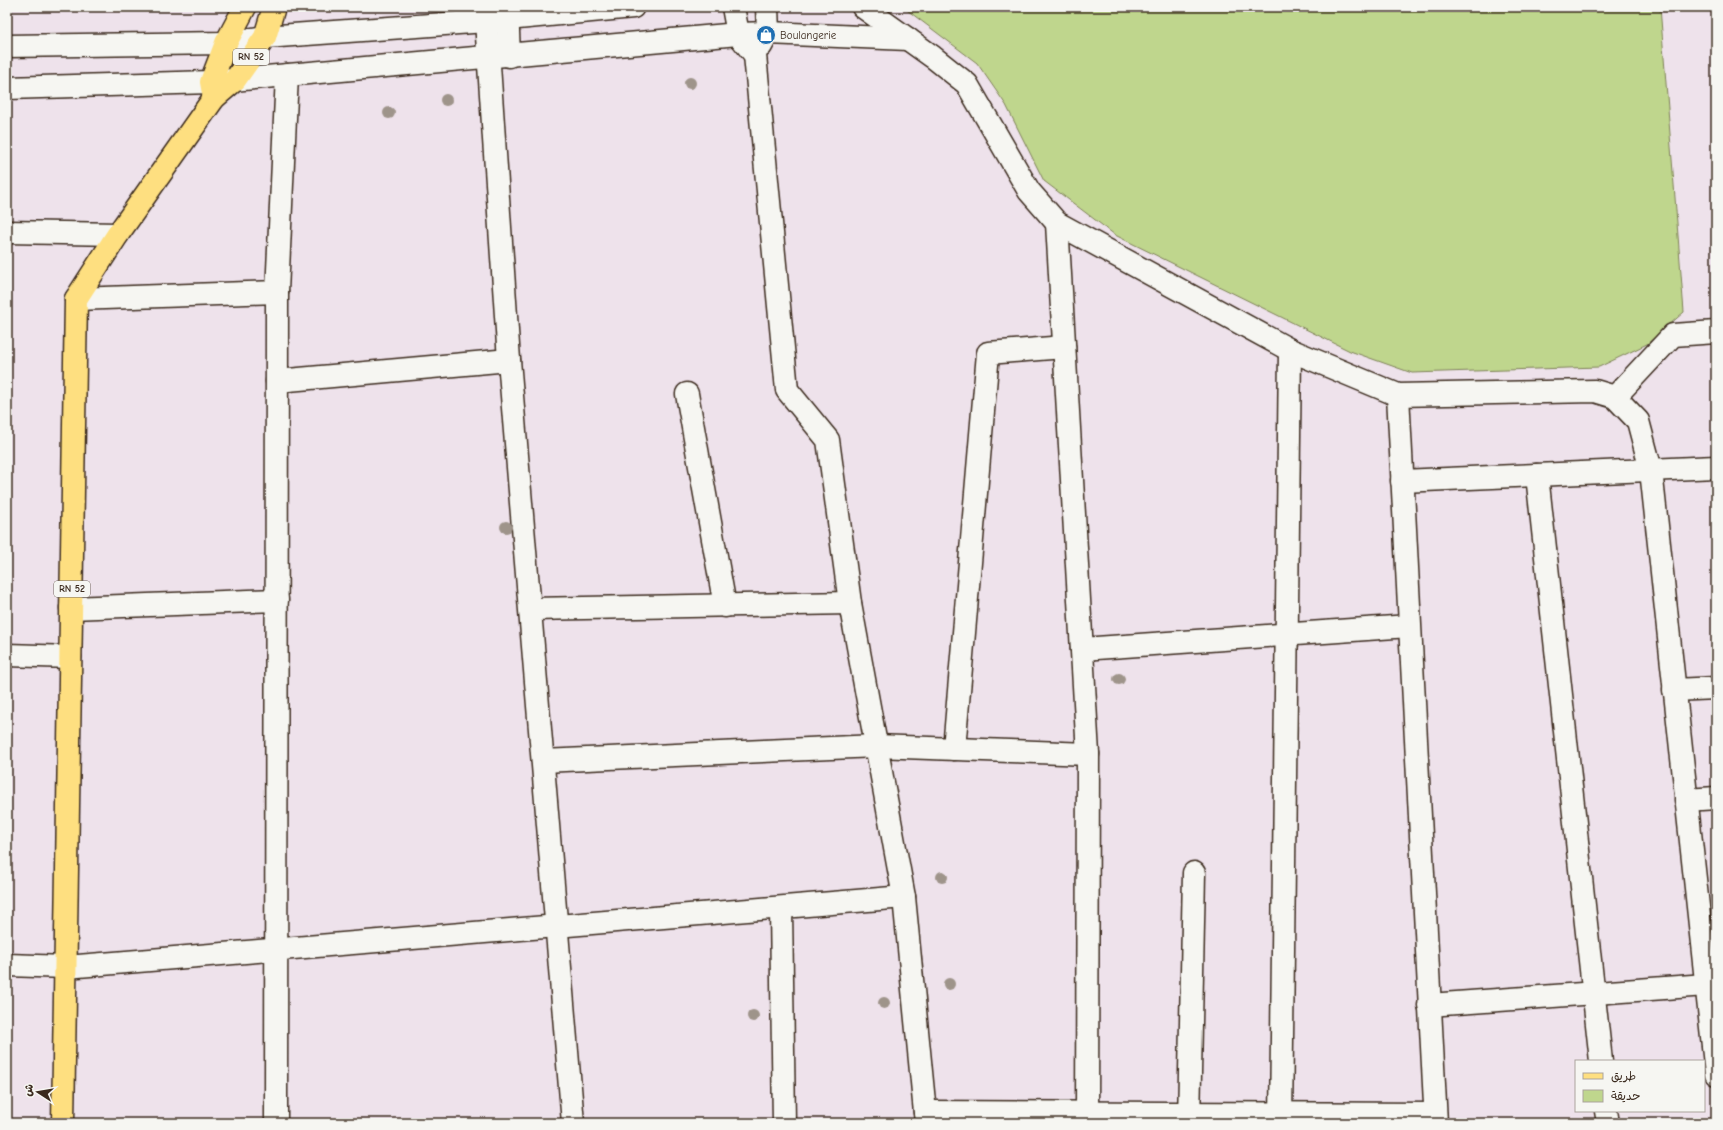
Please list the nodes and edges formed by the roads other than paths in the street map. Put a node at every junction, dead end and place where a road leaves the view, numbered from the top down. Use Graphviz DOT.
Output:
graph roads {
  1 [pos="245,7"];
  2 [pos="274,7"];
  3 [pos="633,7"];
  4 [pos="733,7"];
  5 [pos="767,7"];
  6 [pos="863,7"];
  7 [pos="500,16"];
  8 [pos="768,33"];
  9 [pos="738,34"];
  10 [pos="265,37"];
  11 [pos="908,39"];
  12 [pos="226,43"];
  13 [pos="7,46"];
  14 [pos="755,55"];
  15 [pos="499,57"];
  16 [pos="287,74"];
  17 [pos="235,80"];
  18 [pos="7,88"];
  19 [pos="212,90"];
  20 [pos="1057,223"];
  21 [pos="7,232"];
  22 [pos="118,234"];
  23 [pos="277,292"];
  24 [pos="76,299"];
  25 [pos="1716,332"];
  26 [pos="1064,348"];
  27 [pos="1290,350"];
  28 [pos="509,360"];
  29 [pos="277,381"];
  30 [pos="687,394"];
  31 [pos="1398,395"];
  32 [pos="1614,397"];
  33 [pos="1716,468"];
  34 [pos="1651,470"];
  35 [pos="1537,475"];
  36 [pos="1402,480"];
  37 [pos="277,600"];
  38 [pos="850,603"];
  39 [pos="725,606"];
  40 [pos="71,608"];
  41 [pos="530,610"];
  42 [pos="1409,626"];
  43 [pos="1286,634"];
  44 [pos="1082,648"];
  45 [pos="7,655"];
  46 [pos="70,657"];
  47 [pos="1716,688"];
  48 [pos="1674,690"];
  49 [pos="876,746"];
  50 [pos="954,749"];
  51 [pos="1088,754"];
  52 [pos="543,761"];
  53 [pos="1716,798"];
  54 [pos="1686,800"];
  55 [pos="1194,873"];
  56 [pos="904,897"];
  57 [pos="781,909"];
  58 [pos="1707,911"];
  59 [pos="557,927"];
  60 [pos="276,950"];
  61 [pos="7,966"];
  62 [pos="66,967"];
  63 [pos="1706,985"];
  64 [pos="1593,993"];
  65 [pos="1429,1005"];
  66 [pos="1712,1006"];
  67 [pos="1601,1060"];
  68 [pos="1716,1074"];
  69 [pos="1606,1112"];
  70 [pos="926,1118"];
  71 [pos="1087,1118"];
  72 [pos="1189,1118"];
  73 [pos="1281,1118"];
  74 [pos="1436,1119"];
  75 [pos="63,1123"];
  76 [pos="276,1123"];
  77 [pos="574,1123"];
  78 [pos="784,1123"];
  79 [pos="1608,1123"];
  1 -- 12 [label="main road, RN 52"];
  2 -- 10 [label="main road, RN 52"];
  3 -- 7 [label="street"];
  4 -- 9 [label="street"];
  5 -- 8 [label="street"];
  6 -- 11 [label="street"];
  7 -- 10 [label="street"];
  7 -- 15 [label="street"];
  8 -- 9 [label="street"];
  8 -- 11 [label="street"];
  8 -- 14 [label="street"];
  9 -- 14 [label="street"];
  9 -- 15 [label="street"];
  10 -- 12 [label="street"];
  10 -- 17 [label="main road, RN 52"];
  11 -- 20 [label="street"];
  12 -- 13 [label="street"];
  12 -- 19 [label="main road, RN 52"];
  14 -- 38 [label="street"];
  15 -- 16 [label="street"];
  15 -- 28 [label="street"];
  16 -- 17 [label="street"];
  16 -- 23 [label="street"];
  17 -- 19 [label="main road, RN 52"];
  18 -- 19 [label="street"];
  19 -- 22 [label="main road, RN 52"];
  20 -- 26 [label="street"];
  20 -- 27 [label="street"];
  21 -- 22 [label="street"];
  22 -- 24 [label="main road, RN 52"];
  23 -- 24 [label="street"];
  23 -- 29 [label="street"];
  24 -- 40 [label="main road, RN 52"];
  25 -- 32 [label="street"];
  26 -- 44 [label="street"];
  26 -- 50 [label="street"];
  27 -- 31 [label="street"];
  27 -- 43 [label="street"];
  28 -- 29 [label="street"];
  28 -- 41 [label="street"];
  29 -- 37 [label="street"];
  30 -- 39 [label="street"];
  31 -- 32 [label="street"];
  31 -- 36 [label="street"];
  32 -- 34 [label="street"];
  33 -- 34 [label="street"];
  34 -- 35 [label="street"];
  34 -- 48 [label="street"];
  35 -- 36 [label="street"];
  35 -- 64 [label="street"];
  36 -- 42 [label="street"];
  37 -- 40 [label="street"];
  37 -- 60 [label="street"];
  38 -- 39 [label="street"];
  38 -- 49 [label="street"];
  39 -- 41 [label="street"];
  40 -- 46 [label="main road, RN 52"];
  41 -- 52 [label="street"];
  42 -- 43 [label="street"];
  42 -- 65 [label="street"];
  43 -- 44 [label="street"];
  43 -- 73 [label="street"];
  44 -- 51 [label="street"];
  45 -- 46 [label="street"];
  46 -- 62 [label="main road, RN 52"];
  47 -- 48 [label="street"];
  48 -- 54 [label="street"];
  49 -- 50 [label="street"];
  49 -- 52 [label="street"];
  49 -- 56 [label="street"];
  50 -- 51 [label="street"];
  51 -- 71 [label="street"];
  52 -- 59 [label="street"];
  53 -- 54 [label="street"];
  54 -- 58 [label="street"];
  55 -- 72 [label="street"];
  56 -- 57 [label="street"];
  56 -- 70 [label="street"];
  57 -- 59 [label="street"];
  57 -- 78 [label="street"];
  58 -- 63 [label="street"];
  59 -- 60 [label="street"];
  59 -- 77 [label="street"];
  60 -- 62 [label="street"];
  60 -- 76 [label="street"];
  61 -- 62 [label="street"];
  62 -- 75 [label="main road, RN 52"];
  63 -- 64 [label="street"];
  63 -- 66 [label="street"];
  64 -- 65 [label="street"];
  64 -- 67 [label="street"];
  65 -- 74 [label="street"];
  66 -- 68 [label="street"];
  69 -- 79 [label="street"];
  70 -- 71 [label="street"];
  71 -- 72 [label="street"];
  72 -- 73 [label="street"];
  73 -- 74 [label="street"];
}
